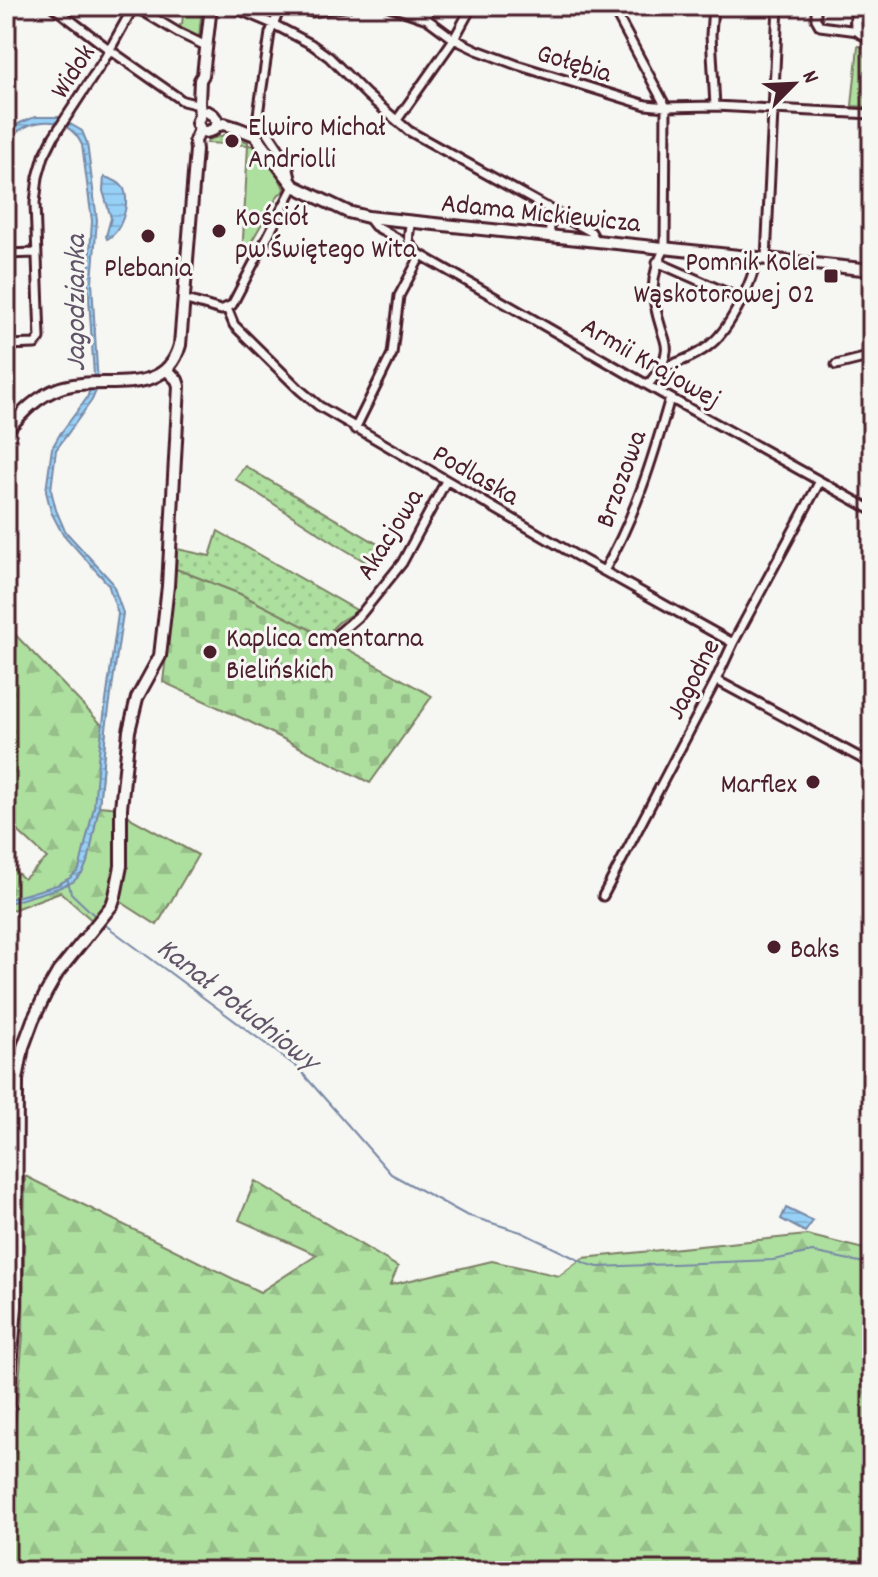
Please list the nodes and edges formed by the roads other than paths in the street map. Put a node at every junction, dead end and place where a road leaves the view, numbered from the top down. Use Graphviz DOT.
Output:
graph roads {
  1 [pos="52,6"];
  2 [pos="134,6"];
  3 [pos="211,6"];
  4 [pos="219,6"];
  5 [pos="284,6"];
  6 [pos="349,6"];
  7 [pos="389,6"];
  8 [pos="430,6"];
  9 [pos="472,6"];
  10 [pos="612,6"];
  11 [pos="713,6"];
  12 [pos="778,6"];
  13 [pos="816,6"];
  14 [pos="858,6"];
  15 [pos="240,8"];
  16 [pos="427,19"];
  17 [pos="273,24"];
  18 [pos="858,31"];
  19 [pos="872,36"];
  20 [pos="454,39"];
  21 [pos="206,46"];
  22 [pos="110,50"];
  23 [pos="715,106"];
  24 [pos="666,107"];
  25 [pos="774,108"];
  26 [pos="872,114"];
  27 [pos="206,120"];
  28 [pos="397,120"];
  29 [pos="256,130"];
  30 [pos="293,185"];
  31 [pos="547,207"];
  32 [pos="368,217"];
  33 [pos="411,221"];
  34 [pos="549,237"];
  35 [pos="400,240"];
  36 [pos="596,242"];
  37 [pos="665,248"];
  38 [pos="36,253"];
  39 [pos="6,254"];
  40 [pos="421,255"];
  41 [pos="761,258"];
  42 [pos="657,262"];
  43 [pos="872,270"];
  44 [pos="183,299"];
  45 [pos="741,299"];
  46 [pos="227,308"];
  47 [pos="6,345"];
  48 [pos="667,350"];
  49 [pos="872,356"];
  50 [pos="686,359"];
  51 [pos="836,365"];
  52 [pos="660,369"];
  53 [pos="167,370"];
  54 [pos="648,385"];
  55 [pos="670,398"];
  56 [pos="355,429"];
  57 [pos="6,431"];
  58 [pos="446,481"];
  59 [pos="820,481"];
  60 [pos="872,510"];
  61 [pos="604,571"];
  62 [pos="331,640"];
  63 [pos="733,643"];
  64 [pos="716,680"];
  65 [pos="872,764"];
  66 [pos="603,896"];
  67 [pos="6,1428"];
  1 -- 22 [label="street"];
  2 -- 21 [label="street"];
  2 -- 22 [label="street, Widok"];
  3 -- 21 [label="street"];
  4 -- 15 [label="street"];
  5 -- 6 [label="street"];
  5 -- 17 [label="street"];
  7 -- 16 [label="street, Gołębia"];
  8 -- 16 [label="street"];
  9 -- 20 [label="street"];
  10 -- 24 [label="street"];
  11 -- 23 [label="street"];
  12 -- 25 [label="street"];
  13 -- 18 [label="street"];
  14 -- 18 [label="street"];
  15 -- 17 [label="street"];
  16 -- 20 [label="street, Gołębia"];
  17 -- 28 [label="street"];
  17 -- 29 [label="street"];
  18 -- 19 [label="street"];
  20 -- 24 [label="street, Gołębia"];
  20 -- 28 [label="street"];
  21 -- 27 [label="street"];
  22 -- 27 [label="street"];
  22 -- 38 [label="street, Widok"];
  23 -- 24 [label="street, Gołębia"];
  23 -- 25 [label="street"];
  24 -- 37 [label="street"];
  25 -- 26 [label="street"];
  25 -- 41 [label="street"];
  27 -- 29 [label="street"];
  27 -- 44 [label="street"];
  28 -- 31 [label="street"];
  29 -- 30 [label="street, Adama Mickiewicza"];
  30 -- 32 [label="street, Adama Mickiewicza"];
  30 -- 46 [label="street"];
  31 -- 34 [label="street"];
  31 -- 36 [label="street"];
  32 -- 33 [label="street, Adama Mickiewicza"];
  32 -- 35 [label="street"];
  33 -- 34 [label="street, Adama Mickiewicza"];
  33 -- 40 [label="street, Armii Krajowej"];
  34 -- 36 [label="street, Adama Mickiewicza"];
  36 -- 37 [label="street, Adama Mickiewicza"];
  37 -- 41 [label="street, Adama Mickiewicza"];
  37 -- 42 [label="street"];
  38 -- 39 [label="street"];
  38 -- 47 [label="street, Widok"];
  40 -- 54 [label="street, Armii Krajowej"];
  40 -- 56 [label="street"];
  41 -- 43 [label="street, Adama Mickiewicza"];
  41 -- 45 [label="street"];
  42 -- 45 [label="street"];
  42 -- 48 [label="street"];
  44 -- 46 [label="street"];
  44 -- 53 [label="street"];
  45 -- 50 [label="street"];
  46 -- 56 [label="street, Podlaska"];
  48 -- 50 [label="street"];
  48 -- 52 [label="street"];
  49 -- 51 [label="street"];
  50 -- 52 [label="street"];
  52 -- 54 [label="street"];
  53 -- 57 [label="street"];
  53 -- 67 [label="street"];
  54 -- 55 [label="street, Armii Krajowej"];
  55 -- 59 [label="street, Armii Krajowej"];
  55 -- 61 [label="street, Brzozowa"];
  56 -- 58 [label="street, Podlaska"];
  58 -- 61 [label="street, Podlaska"];
  58 -- 62 [label="street, Akacjowa"];
  59 -- 60 [label="street, Armii Krajowej"];
  59 -- 63 [label="street, Jagodne"];
  61 -- 63 [label="street, Podlaska"];
  63 -- 64 [label="street, Jagodne"];
  64 -- 65 [label="street"];
  64 -- 66 [label="street, Jagodne"];
}
